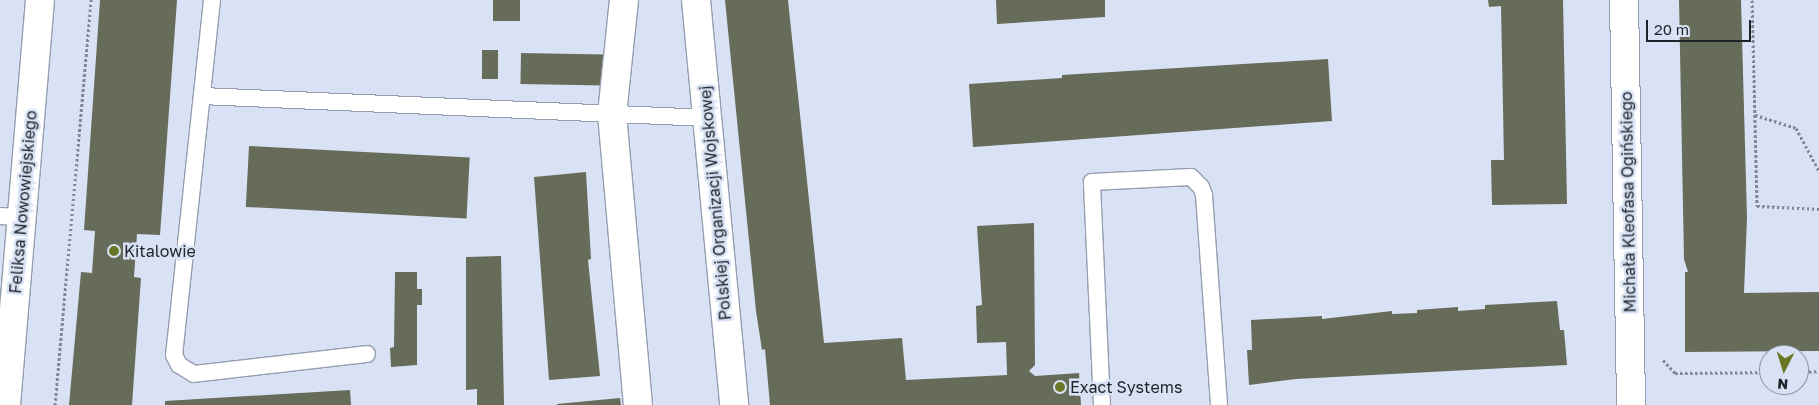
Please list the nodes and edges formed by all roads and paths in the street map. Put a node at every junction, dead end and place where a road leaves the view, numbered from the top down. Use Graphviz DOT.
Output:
graph roads {
  1 [pos="40,0"];
  2 [pos="91,0"];
  3 [pos="212,0"];
  4 [pos="624,0"];
  5 [pos="696,0"];
  6 [pos="1624,0"];
  7 [pos="1752,0"];
  8 [pos="202,96"];
  9 [pos="612,114"];
  10 [pos="1755,115"];
  11 [pos="707,118"];
  12 [pos="1819,171"];
  13 [pos="1819,209"];
  14 [pos="11,217"];
  15 [pos="1662,349"];
  16 [pos="367,354"];
  17 [pos="1759,372"];
  18 [pos="6,405"];
  19 [pos="55,405"];
  20 [pos="638,405"];
  21 [pos="734,405"];
  22 [pos="1102,405"];
  23 [pos="1219,405"];
  24 [pos="1631,405"];
  1 -- 14 [label="street, Feliksa Nowowiejskiego"];
  2 -- 19 [label="path"];
  3 -- 8 [label="lane"];
  4 -- 9 [label="street"];
  5 -- 11 [label="street, Polskiej Organizacji Wojskowej"];
  6 -- 24 [label="street, Michała Kleofasa Ogińskiego"];
  7 -- 10 [label="path"];
  8 -- 9 [label="lane"];
  8 -- 16 [label="lane"];
  9 -- 11 [label="lane"];
  9 -- 20 [label="street"];
  10 -- 12 [label="path"];
  10 -- 13 [label="path"];
  11 -- 21 [label="street, Polskiej Organizacji Wojskowej"];
  14 -- 18 [label="street, Feliksa Nowowiejskiego"];
  15 -- 17 [label="path"];
  22 -- 23 [label="lane"];
}
